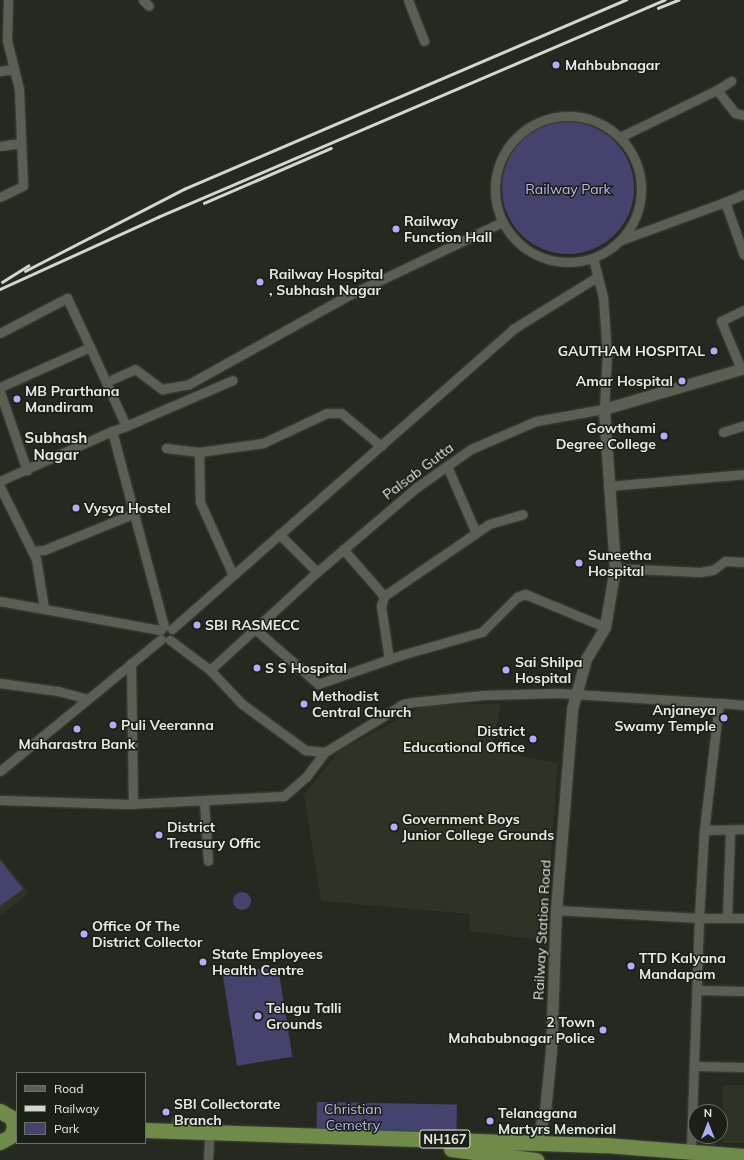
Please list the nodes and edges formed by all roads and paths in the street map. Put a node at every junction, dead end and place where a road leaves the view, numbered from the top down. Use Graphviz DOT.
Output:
graph roads {
  1 [pos="8,0"];
  2 [pos="408,0"];
  3 [pos="424,40"];
  4 [pos="14,69"];
  5 [pos="0,71"];
  6 [pos="731,82"];
  7 [pos="717,90"];
  8 [pos="744,115"];
  9 [pos="620,137"];
  10 [pos="21,143"];
  11 [pos="0,146"];
  12 [pos="744,194"];
  13 [pos="0,197"];
  14 [pos="725,202"];
  15 [pos="502,222"];
  16 [pos="621,240"];
  17 [pos="744,255"];
  18 [pos="593,258"];
  19 [pos="597,277"];
  20 [pos="744,310"];
  21 [pos="0,333"];
  22 [pos="90,347"];
  23 [pos="742,368"];
  24 [pos="113,379"];
  25 [pos="233,380"];
  26 [pos="0,387"];
  27 [pos="0,392"];
  28 [pos="604,409"];
  29 [pos="744,425"];
  30 [pos="126,426"];
  31 [pos="112,431"];
  32 [pos="723,432"];
  33 [pos="381,446"];
  34 [pos="166,448"];
  35 [pos="199,452"];
  36 [pos="447,466"];
  37 [pos="26,471"];
  38 [pos="744,474"];
  39 [pos="0,481"];
  40 [pos="608,486"];
  41 [pos="0,487"];
  42 [pos="135,513"];
  43 [pos="523,514"];
  44 [pos="476,533"];
  45 [pos="279,534"];
  46 [pos="343,549"];
  47 [pos="32,551"];
  48 [pos="744,562"];
  49 [pos="615,568"];
  50 [pos="316,572"];
  51 [pos="232,573"];
  52 [pos="384,596"];
  53 [pos="0,601"];
  54 [pos="44,608"];
  55 [pos="605,627"];
  56 [pos="255,629"];
  57 [pos="165,633"];
  58 [pos="389,659"];
  59 [pos="131,663"];
  60 [pos="210,670"];
  61 [pos="0,684"];
  62 [pos="574,694"];
  63 [pos="87,699"];
  64 [pos="719,703"];
  65 [pos="744,705"];
  66 [pos="325,752"];
  67 [pos="0,771"];
  68 [pos="0,800"];
  69 [pos="204,801"];
  70 [pos="133,804"];
  71 [pos="704,830"];
  72 [pos="730,830"];
  73 [pos="744,830"];
  74 [pos="208,861"];
  75 [pos="556,910"];
  76 [pos="699,918"];
  77 [pos="727,918"];
  78 [pos="744,918"];
  79 [pos="699,990"];
  80 [pos="744,991"];
  81 [pos="696,1066"];
  82 [pos="744,1067"];
  83 [pos="0,1111"];
  84 [pos="15,1127"];
  85 [pos="146,1130"];
  86 [pos="146,1138"];
  87 [pos="209,1141"];
  88 [pos="0,1142"];
  89 [pos="536,1142"];
  90 [pos="691,1152"];
  91 [pos="744,1156"];
  92 [pos="208,1160"];
  93 [pos="532,1160"];
  94 [pos="536,1160"];
  1 -- 4 [label="street"];
  2 -- 3 [label="street"];
  4 -- 5 [label="street"];
  4 -- 10 [label="street"];
  6 -- 7 [label="street"];
  7 -- 8 [label="street"];
  7 -- 9 [label="street"];
  9 -- 15 [label="street"];
  9 -- 16 [label="street"];
  10 -- 11 [label="street"];
  10 -- 13 [label="street"];
  12 -- 14 [label="street"];
  14 -- 16 [label="street"];
  14 -- 17 [label="street"];
  15 -- 18 [label="street"];
  15 -- 24 [label="street"];
  16 -- 18 [label="street"];
  18 -- 19 [label="street"];
  19 -- 28 [label="street"];
  19 -- 33 [label="street"];
  20 -- 23 [label="street"];
  21 -- 22 [label="street"];
  22 -- 26 [label="street"];
  22 -- 30 [label="street"];
  23 -- 28 [label="street"];
  25 -- 30 [label="street"];
  27 -- 37 [label="street"];
  28 -- 36 [label="street, Palsab Gutta"];
  28 -- 40 [label="street"];
  29 -- 32 [label="street"];
  30 -- 31 [label="street"];
  31 -- 37 [label="street"];
  31 -- 42 [label="street"];
  33 -- 35 [label="street"];
  33 -- 45 [label="street"];
  34 -- 35 [label="street"];
  35 -- 51 [label="street"];
  36 -- 44 [label="street"];
  36 -- 46 [label="street, Palsab Gutta"];
  37 -- 39 [label="street"];
  38 -- 40 [label="street"];
  40 -- 49 [label="street"];
  41 -- 47 [label="street"];
  42 -- 47 [label="street"];
  42 -- 57 [label="street"];
  43 -- 44 [label="street"];
  44 -- 52 [label="street"];
  45 -- 50 [label="street"];
  45 -- 51 [label="street"];
  46 -- 50 [label="street, Palsab Gutta"];
  46 -- 52 [label="street"];
  47 -- 54 [label="street"];
  48 -- 49 [label="street"];
  49 -- 55 [label="street"];
  50 -- 56 [label="street, Palsab Gutta"];
  51 -- 57 [label="street"];
  52 -- 58 [label="street"];
  53 -- 54 [label="street"];
  54 -- 57 [label="street"];
  55 -- 58 [label="street"];
  55 -- 62 [label="street, Railway Station Road"];
  56 -- 58 [label="street"];
  56 -- 60 [label="street, Palsab Gutta"];
  57 -- 59 [label="street"];
  57 -- 60 [label="street"];
  59 -- 63 [label="street"];
  59 -- 70 [label="street"];
  60 -- 66 [label="street"];
  61 -- 63 [label="street"];
  62 -- 64 [label="street"];
  62 -- 66 [label="street"];
  62 -- 75 [label="street, Railway Station Road"];
  63 -- 67 [label="street"];
  64 -- 65 [label="street"];
  64 -- 71 [label="street"];
  66 -- 69 [label="street"];
  68 -- 70 [label="street"];
  69 -- 70 [label="street"];
  69 -- 74 [label="street"];
  71 -- 72 [label="street"];
  71 -- 76 [label="street"];
  72 -- 73 [label="street"];
  72 -- 77 [label="street"];
  75 -- 76 [label="street"];
  75 -- 89 [label="street, Railway Station Road"];
  76 -- 77 [label="street"];
  76 -- 79 [label="street"];
  77 -- 78 [label="street"];
  79 -- 80 [label="street"];
  79 -- 81 [label="street"];
  81 -- 82 [label="street"];
  81 -- 90 [label="street"];
  83 -- 84 [label="highway"];
  84 -- 88 [label="highway"];
  85 -- 89 [label="highway, NH167"];
  86 -- 87 [label="highway, NH167"];
  87 -- 92 [label="street"];
  87 -- 93 [label="highway, NH167"];
  89 -- 90 [label="highway, NH167"];
  89 -- 93 [label="street"];
  90 -- 91 [label="highway, NH167"];
  93 -- 94 [label="highway, NH167"];
}
